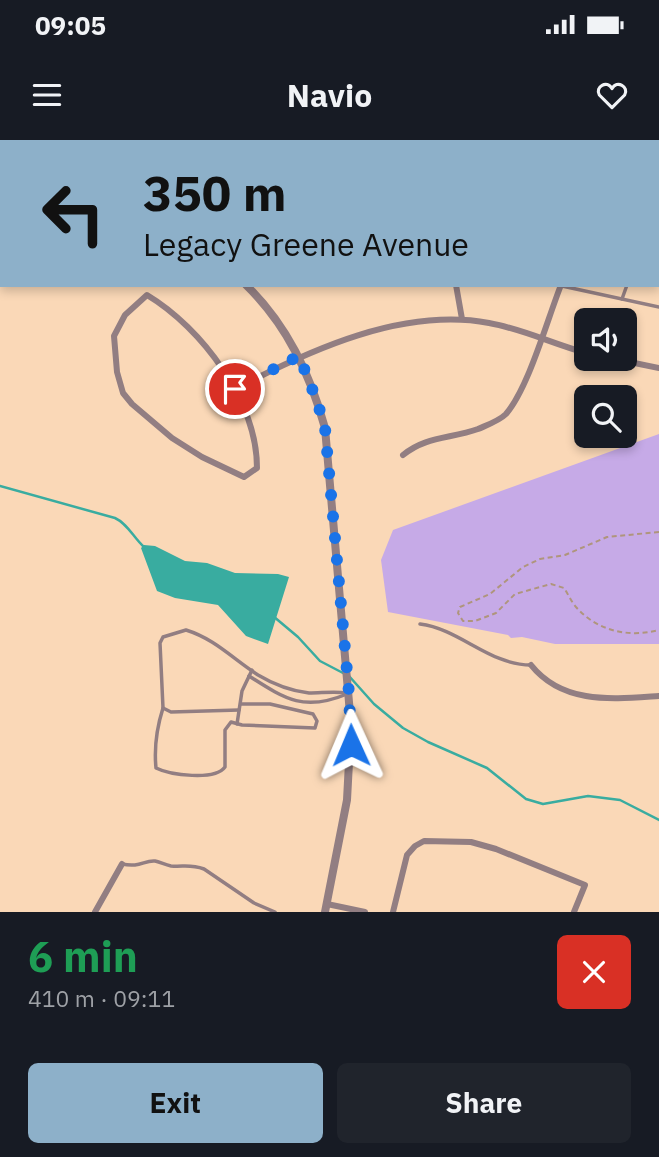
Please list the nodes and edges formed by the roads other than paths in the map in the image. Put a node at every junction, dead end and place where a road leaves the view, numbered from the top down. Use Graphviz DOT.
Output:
graph roads {
  1 [pos="248,287"];
  2 [pos="456,287"];
  3 [pos="561,287"];
  4 [pos="566,287"];
  5 [pos="626,287"];
  6 [pos="622,299"];
  7 [pos="659,307"];
  8 [pos="462,319"];
  9 [pos="541,338"];
  10 [pos="574,349"];
  11 [pos="299,356"];
  12 [pos="637,364"];
  13 [pos="659,368"];
  14 [pos="235,389"];
  15 [pos="403,455"];
  16 [pos="420,624"];
  17 [pos="531,665"];
  18 [pos="252,670"];
  19 [pos="249,676"];
  20 [pos="349,693"];
  21 [pos="659,696"];
  22 [pos="317,702"];
  23 [pos="241,704"];
  24 [pos="163,708"];
  25 [pos="240,710"];
  26 [pos="315,718"];
  27 [pos="237,724"];
  28 [pos="122,864"];
  29 [pos="326,908"];
  30 [pos="95,912"];
  31 [pos="275,912"];
  32 [pos="365,912"];
  33 [pos="393,912"];
  34 [pos="574,912"];
  1 -- 11 [label="street"];
  2 -- 8 [label="street"];
  3 -- 9 [label="street"];
  4 -- 6 [label="lane"];
  5 -- 6 [label="lane"];
  6 -- 7 [label="lane"];
  8 -- 9 [label="street"];
  8 -- 11 [label="street"];
  9 -- 10 [label="street"];
  9 -- 15 [label="street"];
  11 -- 14 [label="street"];
  11 -- 20 [label="street"];
  12 -- 13 [label="street"];
  14 -- 14 [label="street"];
  16 -- 17 [label="lane"];
  17 -- 21 [label="street"];
  18 -- 19 [label="lane"];
  18 -- 20 [label="lane"];
  18 -- 24 [label="lane"];
  19 -- 22 [label="lane"];
  19 -- 23 [label="lane"];
  20 -- 22 [label="lane"];
  20 -- 29 [label="street"];
  22 -- 26 [label="lane"];
  23 -- 25 [label="lane"];
  23 -- 26 [label="lane"];
  24 -- 25 [label="lane"];
  24 -- 27 [label="lane"];
  25 -- 27 [label="lane"];
  26 -- 27 [label="lane"];
  28 -- 30 [label="street"];
  28 -- 31 [label="lane"];
  29 -- 32 [label="street"];
  33 -- 34 [label="street"];
}
